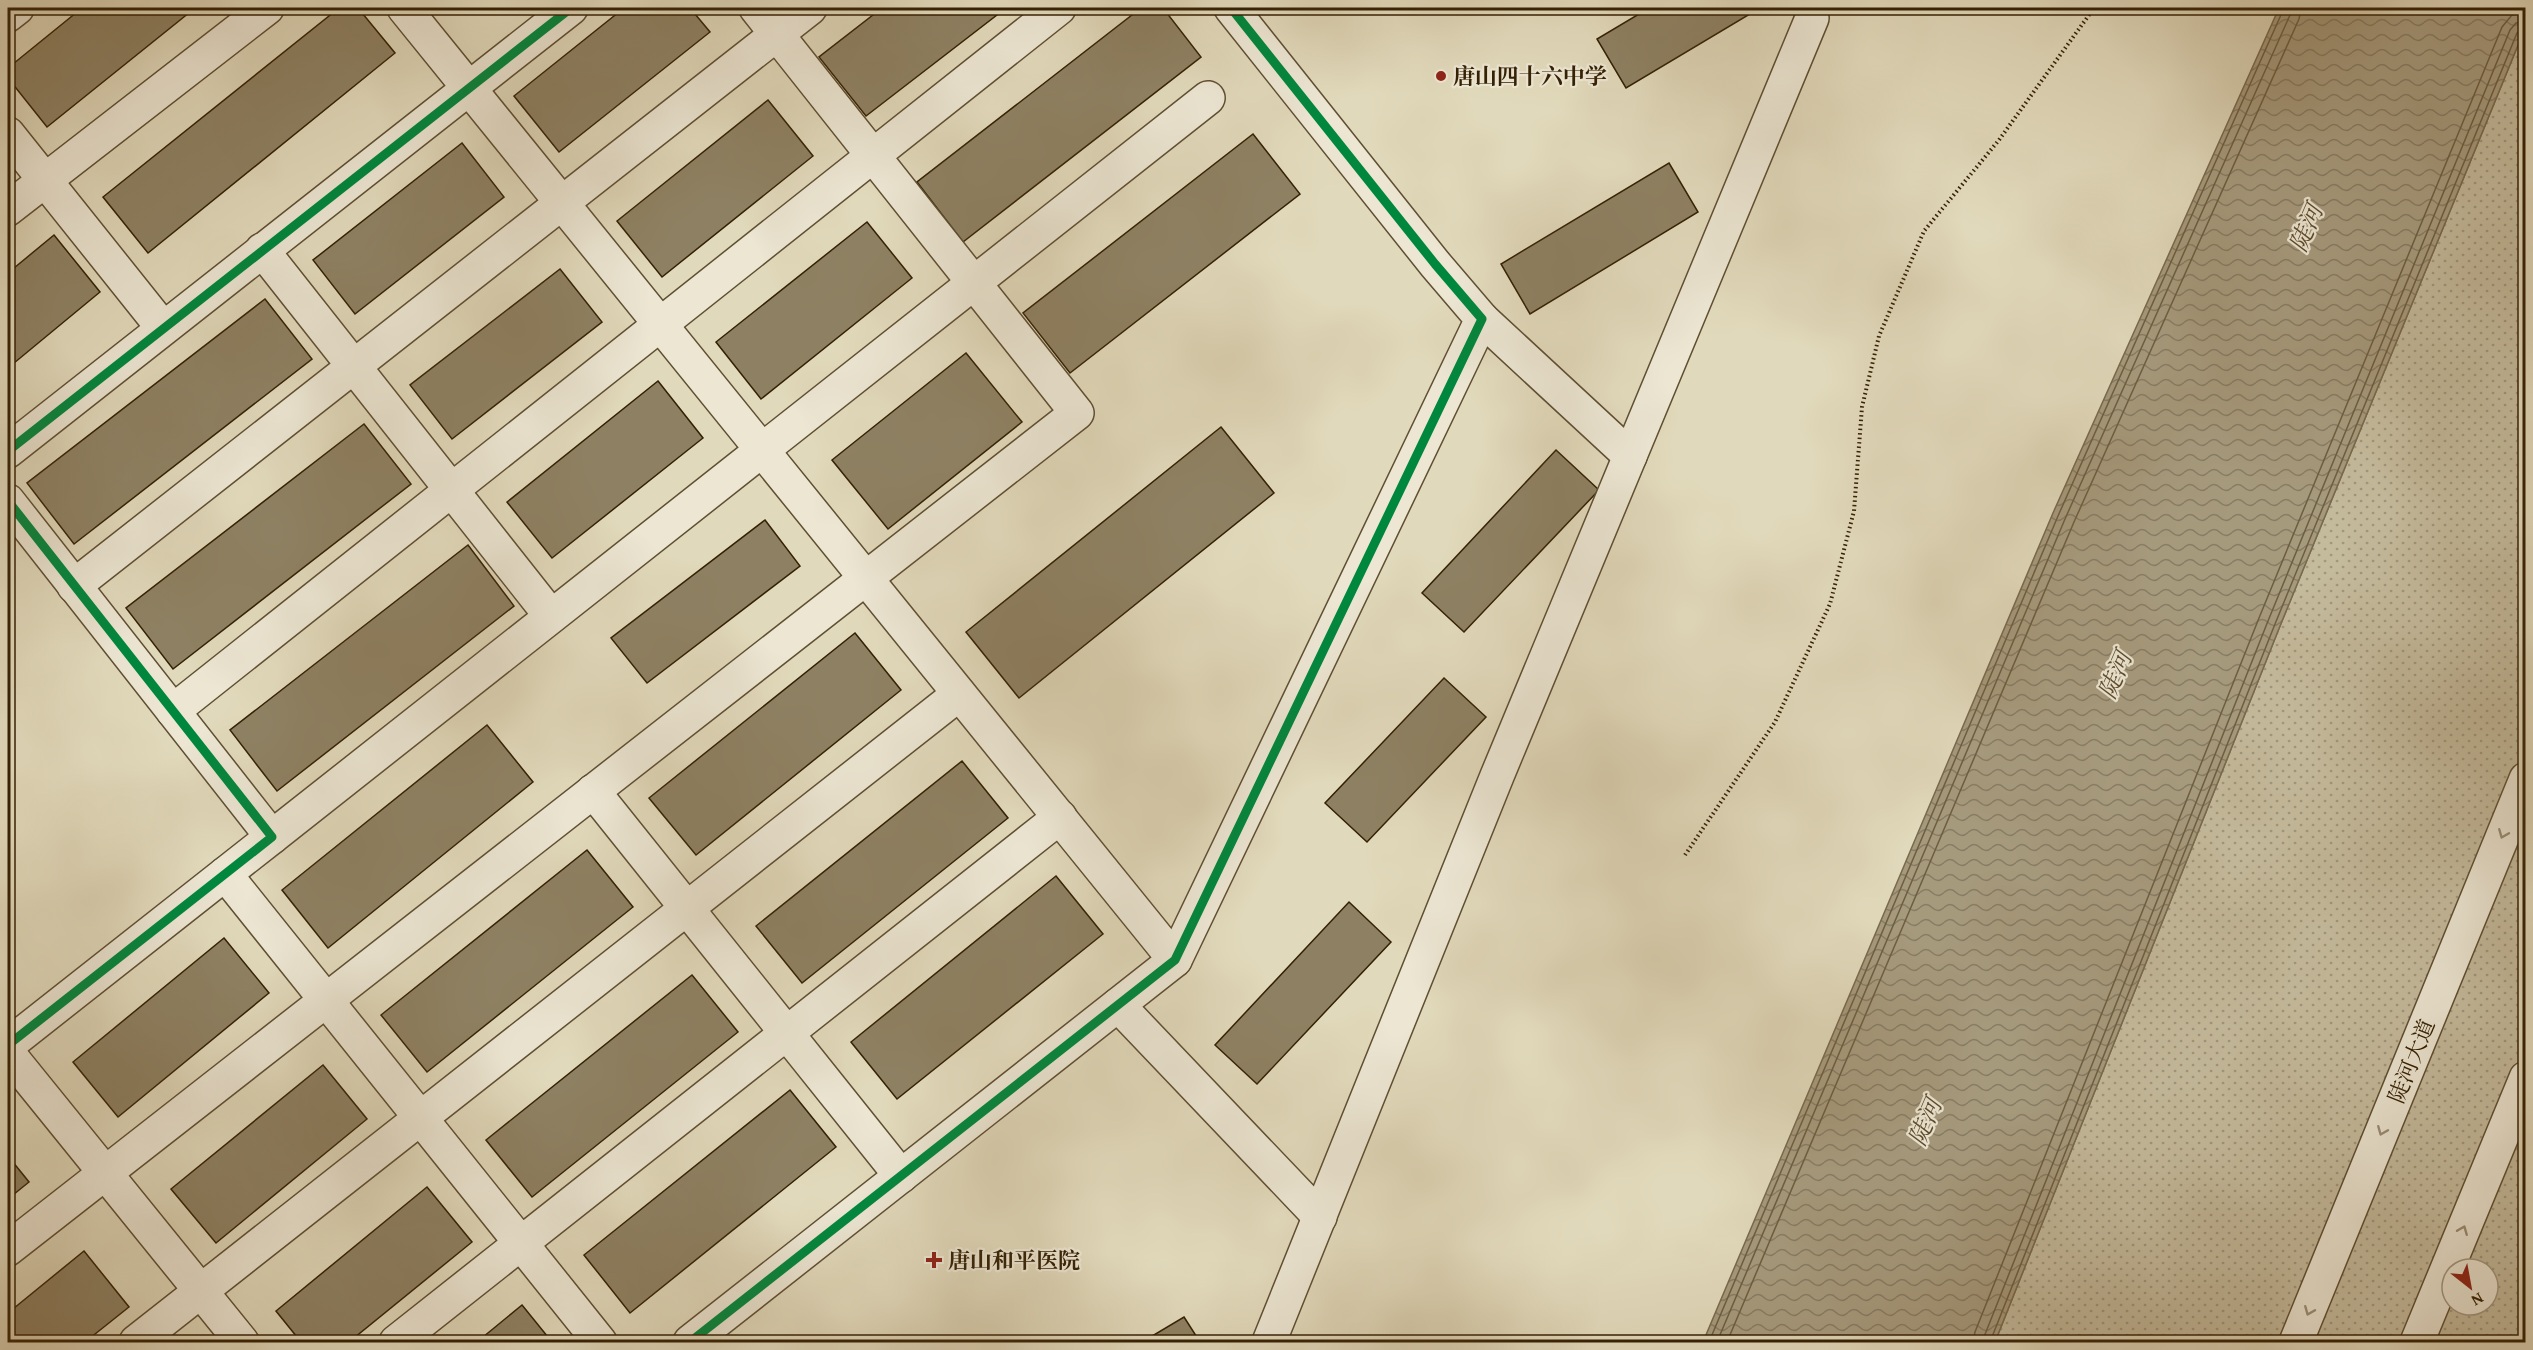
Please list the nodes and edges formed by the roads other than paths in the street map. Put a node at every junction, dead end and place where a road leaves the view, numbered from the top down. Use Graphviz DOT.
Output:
graph roads {
  1 [pos="17,8"];
  2 [pos="267,8"];
  3 [pos="404,8"];
  4 [pos="571,8"];
  5 [pos="756,8"];
  6 [pos="810,8"];
  7 [pos="1059,8"];
  8 [pos="1231,8"];
  9 [pos="8,15"];
  10 [pos="1812,18"];
  11 [pos="777,34"];
  12 [pos="469,87"];
  13 [pos="1208,98"];
  14 [pos="8,134"];
  15 [pos="873,155"];
  16 [pos="45,180"];
  17 [pos="562,202"];
  18 [pos="8,209"];
  19 [pos="262,250"];
  20 [pos="974,282"];
  21 [pos="1482,319"];
  22 [pos="660,324"];
  23 [pos="163,328"];
  24 [pos="354,366"];
  25 [pos="762,450"];
  26 [pos="8,451"];
  27 [pos="1630,456"];
  28 [pos="451,490"];
  29 [pos="8,501"];
  30 [pos="866,579"];
  31 [pos="74,586"];
  32 [pos="551,616"];
  33 [pos="959,693"];
  34 [pos="173,711"];
  35 [pos="2526,779"];
  36 [pos="593,791"];
  37 [pos="1060,817"];
  38 [pos="272,837"];
  39 [pos="225,874"];
  40 [pos="687,908"];
  41 [pos="1175,960"];
  42 [pos="326,1000"];
  43 [pos="1118,1005"];
  44 [pos="787,1033"];
  45 [pos="8,1045"];
  46 [pos="8,1053"];
  47 [pos="2526,1078"];
  48 [pos="421,1118"];
  49 [pos="105,1173"];
  50 [pos="901,1176"];
  51 [pos="1320,1217"];
  52 [pos="521,1243"];
  53 [pos="8,1250"];
  54 [pos="201,1292"];
  55 [pos="136,1342"];
  56 [pos="242,1342"];
  57 [pos="396,1342"];
  58 [pos="600,1342"];
  59 [pos="690,1342"];
  60 [pos="1269,1342"];
  61 [pos="2296,1342"];
  62 [pos="2416,1342"];
  1 -- 9 [label="street"];
  2 -- 16 [label="street"];
  3 -- 12 [label="street"];
  4 -- 12 [label="street"];
  5 -- 11 [label="street"];
  6 -- 11 [label="street"];
  7 -- 15 [label="street"];
  8 -- 21 [label="street"];
  10 -- 27 [label="street"];
  11 -- 15 [label="street"];
  11 -- 17 [label="street"];
  12 -- 17 [label="street"];
  12 -- 19 [label="street"];
  13 -- 20 [label="street"];
  14 -- 16 [label="street"];
  15 -- 20 [label="street"];
  15 -- 22 [label="street"];
  16 -- 18 [label="street"];
  16 -- 23 [label="street"];
  17 -- 22 [label="street"];
  17 -- 24 [label="street"];
  19 -- 23 [label="street"];
  19 -- 24 [label="street"];
  20 -- 25 [label="street"];
  20 -- 30 [label="street"];
  21 -- 27 [label="street"];
  21 -- 41 [label="street"];
  22 -- 25 [label="street"];
  22 -- 28 [label="street"];
  23 -- 26 [label="street"];
  24 -- 28 [label="street"];
  24 -- 31 [label="street"];
  25 -- 30 [label="street"];
  25 -- 32 [label="street"];
  27 -- 51 [label="street"];
  28 -- 32 [label="street"];
  28 -- 34 [label="street"];
  29 -- 31 [label="street"];
  30 -- 33 [label="street"];
  30 -- 36 [label="street"];
  31 -- 34 [label="street"];
  32 -- 38 [label="street"];
  33 -- 37 [label="street"];
  33 -- 40 [label="street"];
  34 -- 38 [label="street"];
  35 -- 61 [label="street, 陡河大道, one-way"];
  36 -- 40 [label="street"];
  36 -- 42 [label="street"];
  37 -- 41 [label="street"];
  37 -- 44 [label="street"];
  38 -- 39 [label="street"];
  39 -- 42 [label="street"];
  39 -- 45 [label="street"];
  40 -- 44 [label="street"];
  40 -- 48 [label="street"];
  41 -- 43 [label="street"];
  42 -- 48 [label="street"];
  42 -- 49 [label="street"];
  43 -- 50 [label="street"];
  43 -- 51 [label="street"];
  44 -- 50 [label="street"];
  44 -- 52 [label="street"];
  46 -- 49 [label="street"];
  62 -- 47 [label="street, one-way"];
  48 -- 52 [label="street"];
  48 -- 54 [label="street"];
  49 -- 53 [label="street"];
  49 -- 54 [label="street"];
  50 -- 59 [label="street"];
  51 -- 60 [label="street"];
  52 -- 57 [label="street"];
  52 -- 58 [label="street"];
  54 -- 55 [label="street"];
  54 -- 56 [label="street"];
}
